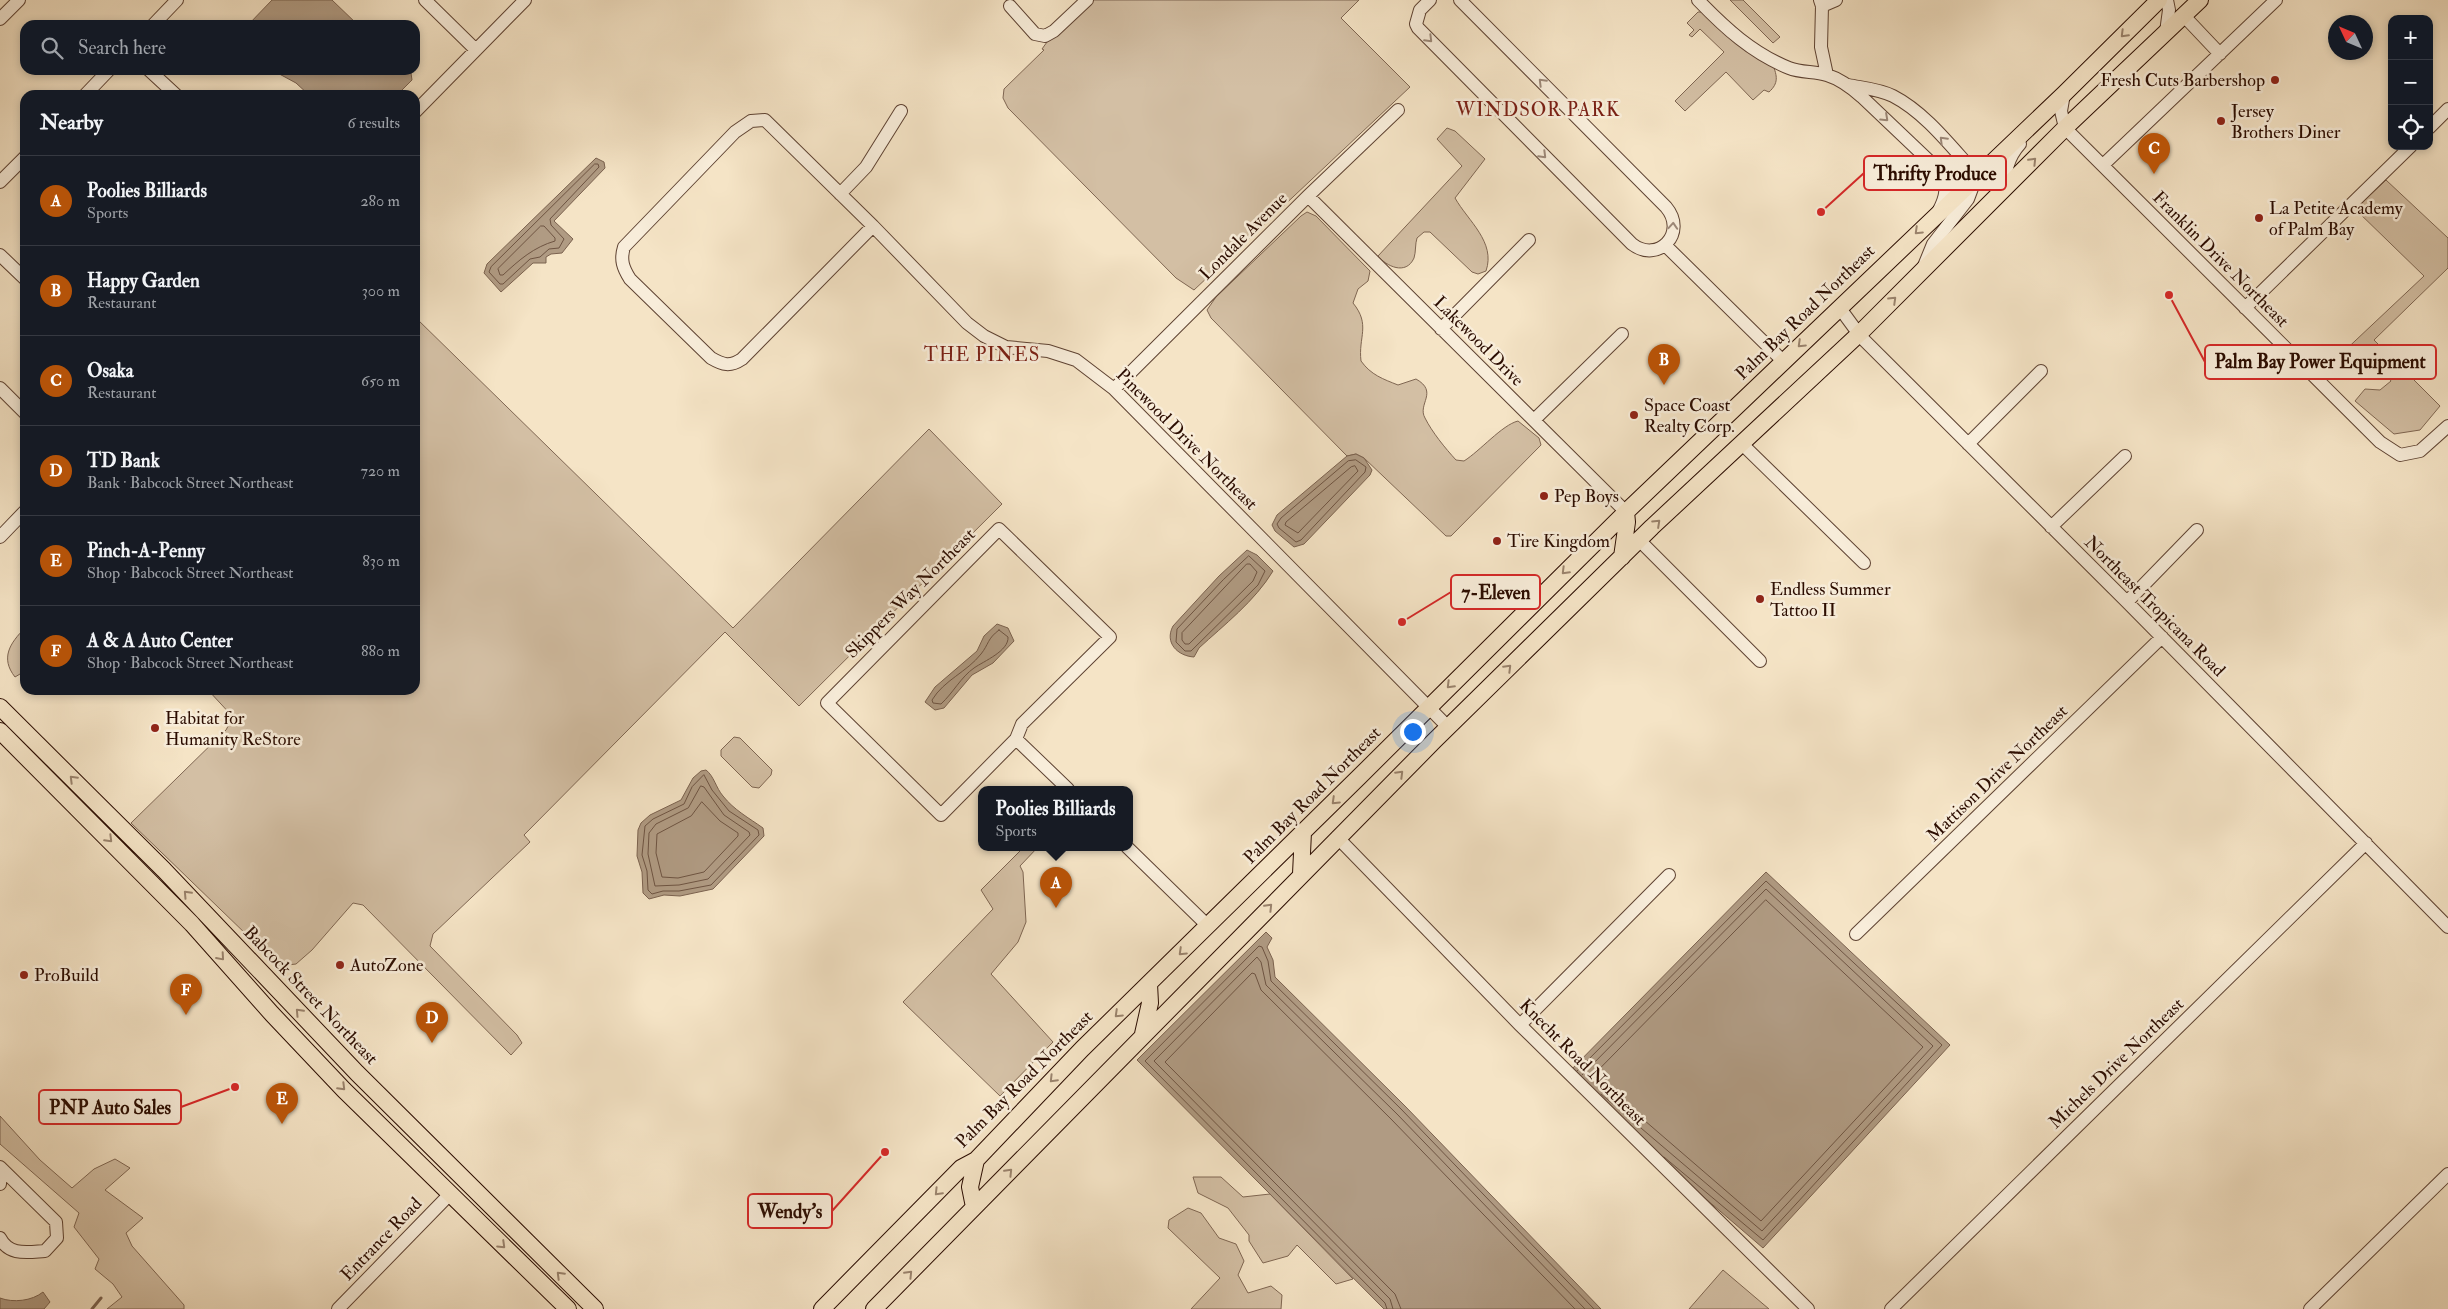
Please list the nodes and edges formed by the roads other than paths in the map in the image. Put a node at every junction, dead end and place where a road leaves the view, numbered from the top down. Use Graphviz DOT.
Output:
graph roads {
  1 [pos="19,0"];
  2 [pos="177,0"];
  3 [pos="425,0"];
  4 [pos="525,0"];
  5 [pos="1087,0"];
  6 [pos="1430,0"];
  7 [pos="1460,0"];
  8 [pos="1698,0"];
  9 [pos="1836,0"];
  10 [pos="2142,0"];
  11 [pos="2158,0"];
  12 [pos="2167,0"];
  13 [pos="2200,0"];
  14 [pos="2276,0"];
  15 [pos="1821,3"];
  16 [pos="1010,6"];
  17 [pos="2184,16"];
  18 [pos="0,19"];
  19 [pos="2139,19"];
  20 [pos="158,20"];
  21 [pos="2166,32"];
  22 [pos="476,50"];
  23 [pos="2220,54"];
  24 [pos="105,75"];
  25 [pos="154,75"];
  26 [pos="1827,75"];
  27 [pos="1848,85"];
  28 [pos="90,90"];
  29 [pos="171,90"];
  30 [pos="2064,94"];
  31 [pos="420,107"];
  32 [pos="2448,109"];
  33 [pos="901,110"];
  34 [pos="1398,110"];
  35 [pos="2433,124"];
  36 [pos="2029,127"];
  37 [pos="2065,128"];
  38 [pos="2407,150"];
  39 [pos="20,162"];
  40 [pos="2102,166"];
  41 [pos="1977,175"];
  42 [pos="0,182"];
  43 [pos="2003,192"];
  44 [pos="840,194"];
  45 [pos="1308,196"];
  46 [pos="1939,211"];
  47 [pos="873,226"];
  48 [pos="1529,240"];
  49 [pos="1665,245"];
  50 [pos="0,255"];
  51 [pos="1921,273"];
  52 [pos="20,274"];
  53 [pos="1839,308"];
  54 [pos="2245,308"];
  55 [pos="1441,329"];
  56 [pos="1622,334"];
  57 [pos="1859,334"];
  58 [pos="1783,361"];
  59 [pos="2041,372"];
  60 [pos="0,388"];
  61 [pos="1114,388"];
  62 [pos="20,408"];
  63 [pos="1534,420"];
  64 [pos="2448,426"];
  65 [pos="1742,443"];
  66 [pos="1968,444"];
  67 [pos="2125,456"];
  68 [pos="1638,500"];
  69 [pos="1626,512"];
  70 [pos="20,517"];
  71 [pos="2051,527"];
  72 [pos="2197,530"];
  73 [pos="0,537"];
  74 [pos="1639,540"];
  75 [pos="1622,557"];
  76 [pos="1864,563"];
  77 [pos="2127,602"];
  78 [pos="2162,637"];
  79 [pos="1760,661"];
  80 [pos="0,707"];
  81 [pos="1428,708"];
  82 [pos="1448,727"];
  83 [pos="0,730"];
  84 [pos="1016,739"];
  85 [pos="1065,786"];
  86 [pos="1303,832"];
  87 [pos="1337,837"];
  88 [pos="2366,843"];
  89 [pos="1131,851"];
  90 [pos="1301,874"];
  91 [pos="1669,874"];
  92 [pos="1208,926"];
  93 [pos="2448,927"];
  94 [pos="1856,934"];
  95 [pos="1149,984"];
  96 [pos="1520,1025"];
  97 [pos="1143,1034"];
  98 [pos="293,1036"];
  99 [pos="332,1048"];
  100 [pos="314,1059"];
  101 [pos="357,1073"];
  102 [pos="976,1160"];
  103 [pos="0,1167"];
  104 [pos="2448,1174"];
  105 [pos="0,1184"];
  106 [pos="450,1194"];
  107 [pos="974,1207"];
  108 [pos="1,1245"];
  109 [pos="338,1309"];
  110 [pos="568,1309"];
  111 [pos="595,1309"];
  112 [pos="822,1309"];
  113 [pos="874,1309"];
  114 [pos="1808,1309"];
  115 [pos="1891,1309"];
  116 [pos="2310,1309"];
  1 -- 18 [label="street"];
  2 -- 20 [label="street"];
  3 -- 22 [label="street"];
  4 -- 22 [label="street"];
  5 -- 16 [label="street"];
  6 -- 49 [label="street, one-way"];
  49 -- 7 [label="street, one-way"];
  8 -- 26 [label="street"];
  9 -- 15 [label="street"];
  10 -- 19 [label="street"];
  11 -- 19 [label="main road, Palm Bay Road Northeast"];
  12 -- 21 [label="street"];
  13 -- 17 [label="main road"];
  14 -- 23 [label="street"];
  15 -- 26 [label="street"];
  17 -- 21 [label="main road"];
  17 -- 23 [label="street"];
  19 -- 30 [label="main road, Palm Bay Road Northeast, one-way"];
  21 -- 37 [label="main road"];
  22 -- 31 [label="street"];
  23 -- 40 [label="street"];
  24 -- 28 [label="street"];
  25 -- 29 [label="street"];
  26 -- 27 [label="street"];
  41 -- 27 [label="street, one-way"];
  27 -- 46 [label="street, one-way"];
  30 -- 36 [label="main road, Palm Bay Road Northeast"];
  30 -- 37 [label="street"];
  32 -- 35 [label="street"];
  33 -- 44 [label="street"];
  34 -- 45 [label="street, Londale Avenue"];
  36 -- 41 [label="main road, Palm Bay Road Northeast"];
  36 -- 43 [label="street"];
  37 -- 40 [label="street, Franklin Drive Northeast"];
  43 -- 37 [label="main road, one-way"];
  38 -- 54 [label="street"];
  39 -- 42 [label="street"];
  40 -- 54 [label="street, Franklin Drive Northeast"];
  41 -- 46 [label="main road, Palm Bay Road Northeast"];
  41 -- 51 [label="street"];
  43 -- 51 [label="main road"];
  44 -- 47 [label="street, Pinewood Drive Northeast"];
  44 -- 47 [label="street, Pinewood Drive Northeast"];
  45 -- 55 [label="street, Lakewood Drive"];
  45 -- 61 [label="street, Londale Avenue"];
  46 -- 53 [label="main road, Palm Bay Road Northeast, one-way"];
  47 -- 61 [label="street, Pinewood Drive Northeast"];
  48 -- 55 [label="street"];
  49 -- 58 [label="street"];
  50 -- 52 [label="street"];
  57 -- 51 [label="main road, one-way"];
  53 -- 57 [label="street, Northeast Tropicana Road"];
  53 -- 58 [label="main road, Palm Bay Road Northeast, one-way"];
  54 -- 64 [label="street, Franklin Drive Northeast"];
  55 -- 63 [label="street, Lakewood Drive"];
  56 -- 63 [label="street"];
  57 -- 65 [label="main road"];
  57 -- 66 [label="street, Northeast Tropicana Road"];
  58 -- 68 [label="main road, Palm Bay Road Northeast"];
  59 -- 66 [label="street"];
  60 -- 62 [label="street"];
  61 -- 81 [label="street, Pinewood Drive Northeast"];
  63 -- 69 [label="street, Lakewood Drive"];
  74 -- 65 [label="main road, one-way"];
  65 -- 76 [label="street"];
  66 -- 71 [label="street, Northeast Tropicana Road"];
  67 -- 71 [label="street"];
  68 -- 69 [label="main road, Palm Bay Road Northeast"];
  68 -- 74 [label="main road"];
  69 -- 75 [label="main road"];
  69 -- 81 [label="main road, Palm Bay Road Northeast, one-way"];
  70 -- 73 [label="street"];
  71 -- 77 [label="street, Northeast Tropicana Road"];
  72 -- 77 [label="street"];
  74 -- 75 [label="main road"];
  74 -- 79 [label="street"];
  82 -- 75 [label="main road, one-way"];
  77 -- 78 [label="street, Northeast Tropicana Road"];
  78 -- 88 [label="street, Northeast Tropicana Road"];
  78 -- 94 [label="street, Mattison Drive Northeast"];
  99 -- 80 [label="main road, Babcock Street Northeast, one-way"];
  81 -- 82 [label="street, Pinewood Drive Northeast"];
  81 -- 86 [label="main road, Palm Bay Road Northeast, one-way"];
  87 -- 82 [label="main road, one-way"];
  83 -- 98 [label="main road, one-way"];
  84 -- 84 [label="street, Skippers Way Northeast"];
  84 -- 85 [label="street"];
  86 -- 90 [label="main road"];
  86 -- 92 [label="main road, Palm Bay Road Northeast"];
  87 -- 90 [label="main road"];
  87 -- 96 [label="street, Knecht Road Northeast"];
  88 -- 93 [label="street, Northeast Tropicana Road"];
  88 -- 115 [label="street, Michels Drive Northeast"];
  89 -- 92 [label="street"];
  97 -- 90 [label="main road, one-way"];
  91 -- 96 [label="street"];
  92 -- 95 [label="main road, Palm Bay Road Northeast, one-way"];
  95 -- 97 [label="main road"];
  95 -- 102 [label="main road, Palm Bay Road Northeast, one-way"];
  96 -- 114 [label="street, Knecht Road Northeast"];
  107 -- 97 [label="main road, one-way"];
  98 -- 99 [label="main road"];
  98 -- 100 [label="main road"];
  99 -- 101 [label="main road, Babcock Street Northeast"];
  100 -- 101 [label="main road"];
  100 -- 106 [label="main road, one-way"];
  111 -- 101 [label="main road, Babcock Street Northeast, one-way"];
  102 -- 107 [label="main road"];
  102 -- 112 [label="main road, Palm Bay Road Northeast, one-way"];
  103 -- 105 [label="street"];
  103 -- 108 [label="street"];
  104 -- 116 [label="street"];
  106 -- 109 [label="street, Entrance Road"];
  106 -- 110 [label="main road, one-way"];
  113 -- 107 [label="main road, one-way"];
}
